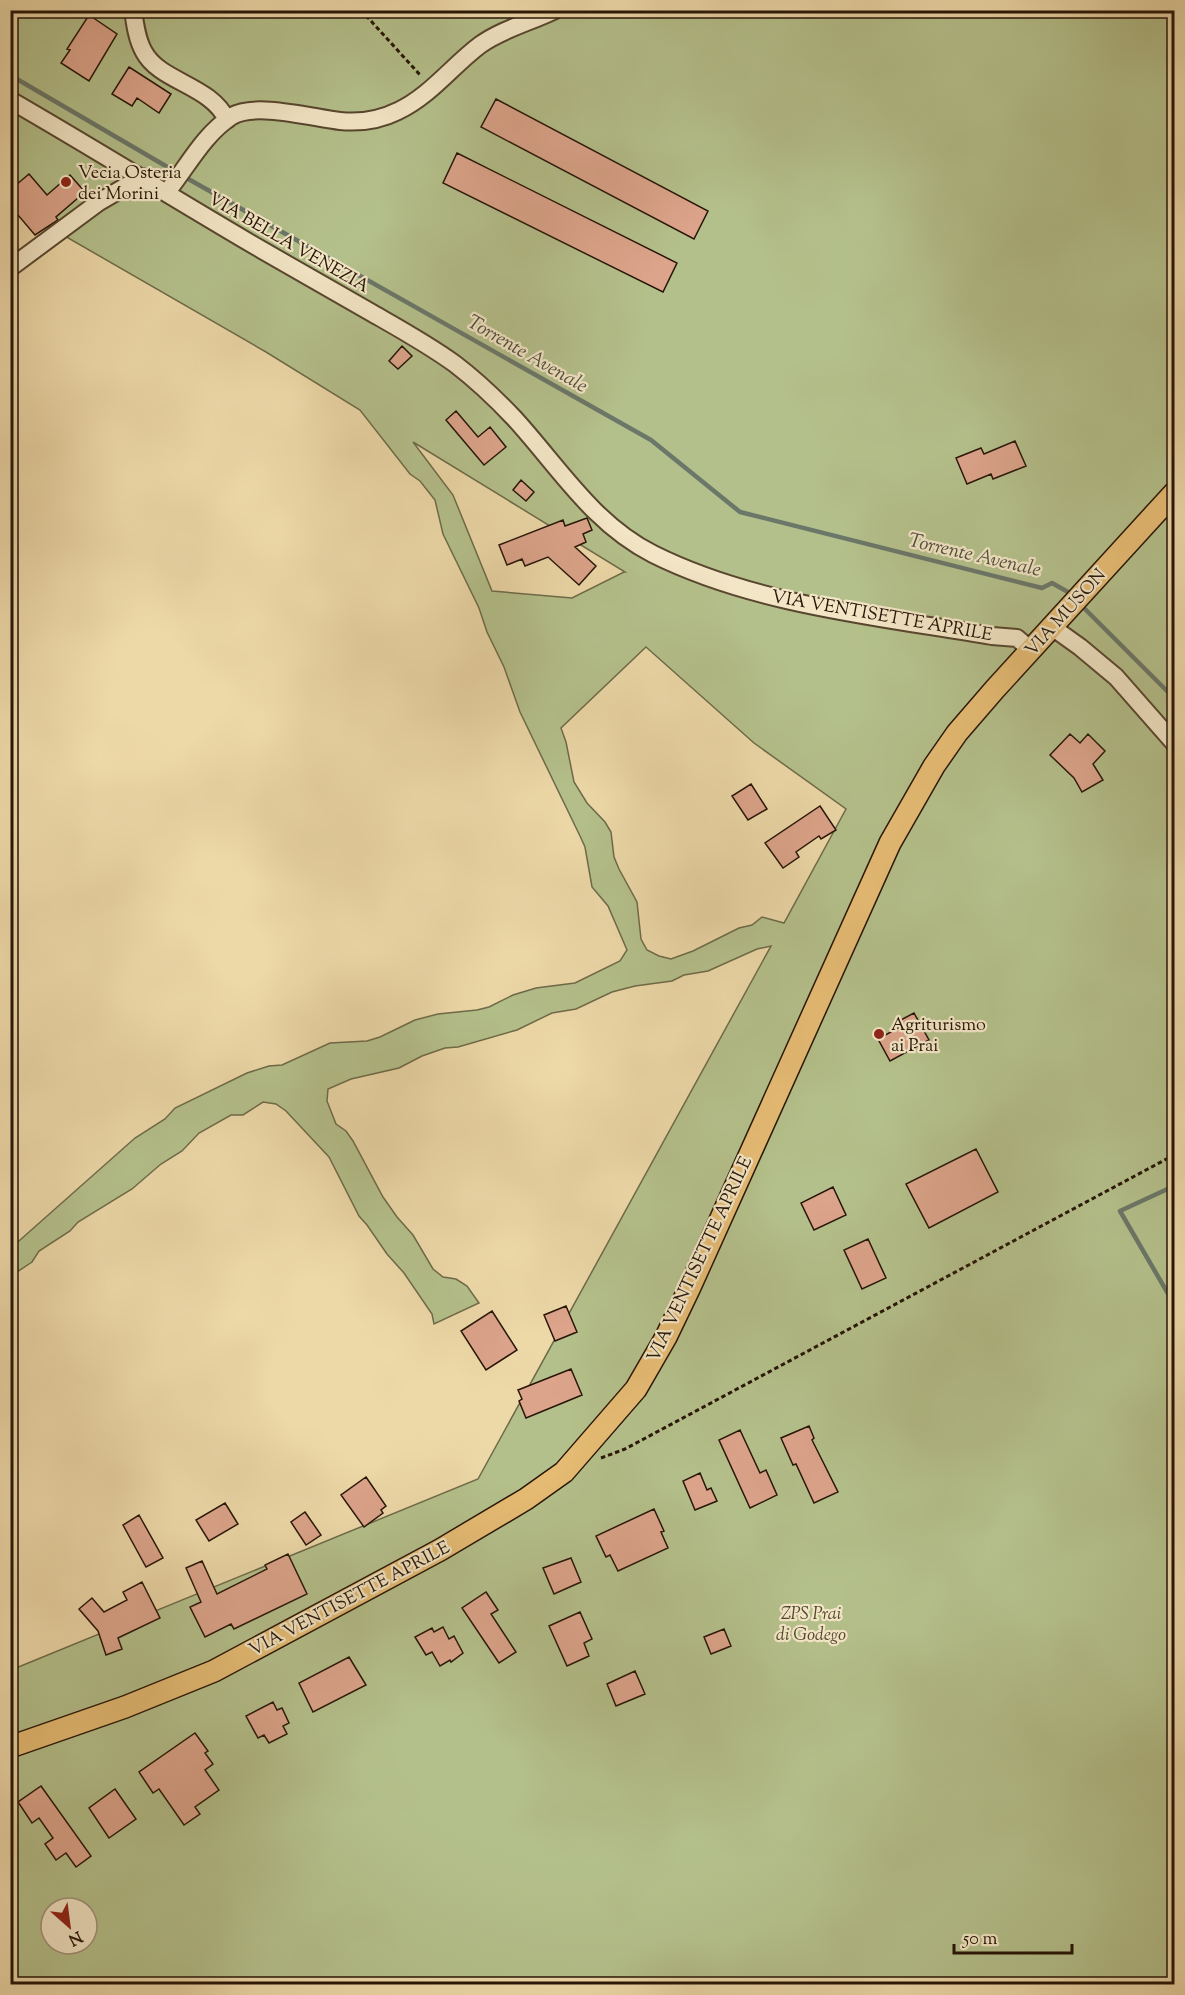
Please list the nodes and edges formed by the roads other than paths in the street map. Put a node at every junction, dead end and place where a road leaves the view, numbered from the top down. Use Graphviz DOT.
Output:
graph roads {
  1 [pos="133,10"];
  2 [pos="555,10"];
  3 [pos="10,100"];
  4 [pos="226,120"];
  5 [pos="142,177"];
  6 [pos="170,188"];
  7 [pos="10,268"];
  8 [pos="453,363"];
  9 [pos="1174,493"];
  10 [pos="1052,627"];
  11 [pos="1031,650"];
  12 [pos="957,733"];
  13 [pos="1174,743"];
  14 [pos="10,1747"];
  1 -- 4 [label="street"];
  2 -- 4 [label="street"];
  3 -- 5 [label="street, VIA BELLA VENEZIA"];
  4 -- 6 [label="street"];
  5 -- 6 [label="street, VIA BELLA VENEZIA"];
  5 -- 7 [label="street"];
  6 -- 8 [label="street, VIA BELLA VENEZIA"];
  8 -- 11 [label="street, VIA VENTISETTE APRILE"];
  9 -- 10 [label="main road, VIA MUSON"];
  10 -- 11 [label="main road, VIA MUSON"];
  10 -- 13 [label="street"];
  11 -- 12 [label="main road, VIA MUSON"];
  12 -- 14 [label="main road, VIA VENTISETTE APRILE"];
}
